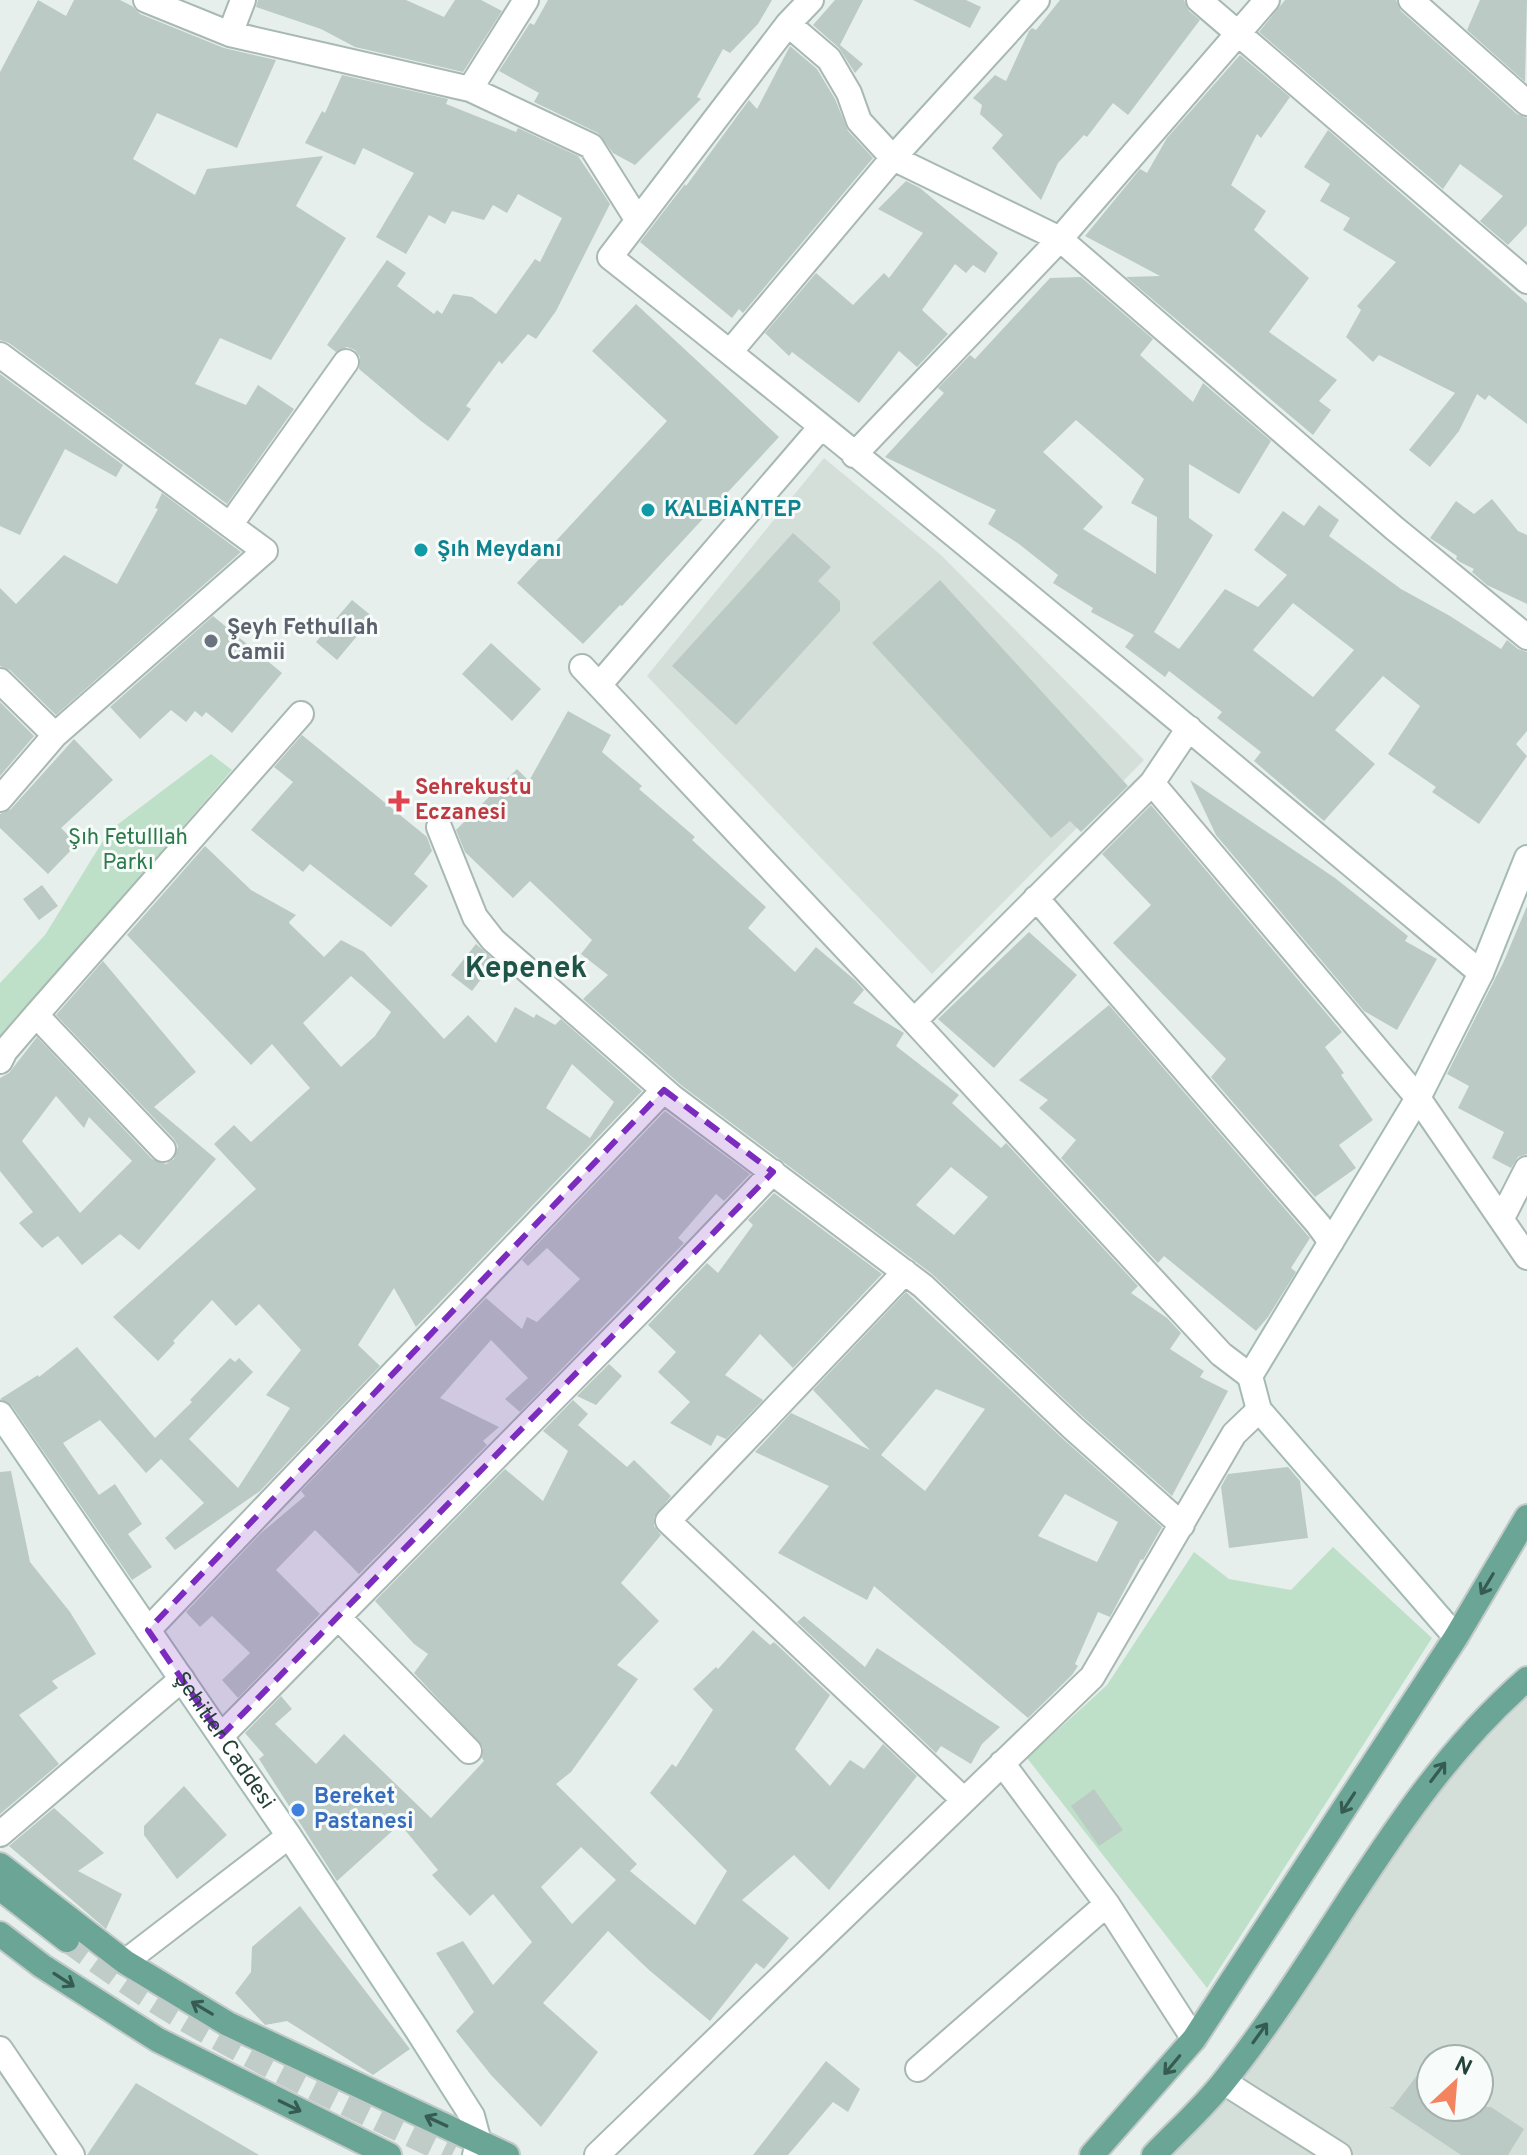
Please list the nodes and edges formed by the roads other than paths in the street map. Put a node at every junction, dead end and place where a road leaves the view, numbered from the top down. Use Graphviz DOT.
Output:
graph roads {
  1 [pos="146,0"];
  2 [pos="243,0"];
  3 [pos="526,0"];
  4 [pos="811,0"];
  5 [pos="1037,0"];
  6 [pos="1199,0"];
  7 [pos="1267,0"];
  8 [pos="1411,0"];
  9 [pos="788,24"];
  10 [pos="230,34"];
  11 [pos="1238,34"];
  12 [pos="470,89"];
  13 [pos="1527,103"];
  14 [pos="893,158"];
  15 [pos="637,219"];
  16 [pos="1060,239"];
  17 [pos="1527,281"];
  18 [pos="730,352"];
  19 [pos="0,355"];
  20 [pos="346,362"];
  21 [pos="821,427"];
  22 [pos="854,455"];
  23 [pos="230,525"];
  24 [pos="1527,637"];
  25 [pos="582,667"];
  26 [pos="0,681"];
  27 [pos="599,685"];
  28 [pos="301,714"];
  29 [pos="1189,728"];
  30 [pos="55,735"];
  31 [pos="1152,783"];
  32 [pos="0,799"];
  33 [pos="439,827"];
  34 [pos="1527,858"];
  35 [pos="1036,898"];
  36 [pos="1481,973"];
  37 [pos="36,1015"];
  38 [pos="914,1021"];
  39 [pos="2,1051"];
  40 [pos="664,1090"];
  41 [pos="1418,1098"];
  42 [pos="163,1149"];
  43 [pos="1527,1169"];
  44 [pos="773,1172"];
  45 [pos="1502,1218"];
  46 [pos="1331,1242"];
  47 [pos="1527,1257"];
  48 [pos="905,1272"];
  49 [pos="1250,1376"];
  50 [pos="1259,1410"];
  51 [pos="0,1414"];
  52 [pos="1527,1517"];
  53 [pos="1182,1525"];
  54 [pos="338,1617"];
  55 [pos="148,1630"];
  56 [pos="1456,1637"];
  57 [pos="182,1679"];
  58 [pos="1527,1679"];
  59 [pos="221,1736"];
  60 [pos="469,1751"];
  61 [pos="1002,1763"];
  62 [pos="964,1800"];
  63 [pos="0,1834"];
  64 [pos="289,1836"];
  65 [pos="0,1865"];
  66 [pos="0,1888"];
  67 [pos="1107,1904"];
  68 [pos="0,1934"];
  69 [pos="67,1940"];
  70 [pos="125,1962"];
  71 [pos="1194,2039"];
  72 [pos="0,2049"];
  73 [pos="918,2069"];
  74 [pos="1224,2082"];
  75 [pos="477,2148"];
  76 [pos="72,2155"];
  77 [pos="389,2155"];
  78 [pos="507,2155"];
  79 [pos="597,2155"];
  80 [pos="1092,2155"];
  81 [pos="1154,2155"];
  82 [pos="1339,2155"];
  1 -- 10 [label="street"];
  2 -- 10 [label="street"];
  3 -- 12 [label="street"];
  4 -- 9 [label="street"];
  5 -- 14 [label="street"];
  6 -- 11 [label="street"];
  7 -- 11 [label="street"];
  8 -- 13 [label="street"];
  9 -- 14 [label="street"];
  9 -- 15 [label="street"];
  10 -- 12 [label="street"];
  11 -- 16 [label="street"];
  11 -- 17 [label="street"];
  12 -- 15 [label="street"];
  14 -- 16 [label="street"];
  14 -- 18 [label="street"];
  15 -- 18 [label="street"];
  16 -- 22 [label="street"];
  16 -- 24 [label="street"];
  18 -- 21 [label="street"];
  19 -- 23 [label="street"];
  20 -- 23 [label="street"];
  21 -- 22 [label="street"];
  21 -- 27 [label="street"];
  22 -- 29 [label="street"];
  23 -- 30 [label="street"];
  25 -- 27 [label="street"];
  26 -- 30 [label="street"];
  27 -- 38 [label="street"];
  28 -- 37 [label="street"];
  29 -- 31 [label="street"];
  29 -- 36 [label="street"];
  30 -- 32 [label="street"];
  31 -- 35 [label="street"];
  31 -- 41 [label="street"];
  33 -- 40 [label="street"];
  34 -- 36 [label="street"];
  35 -- 38 [label="street"];
  35 -- 46 [label="street"];
  36 -- 41 [label="street"];
  37 -- 39 [label="street"];
  37 -- 42 [label="street"];
  38 -- 49 [label="street"];
  40 -- 44 [label="street"];
  40 -- 55 [label="street"];
  41 -- 45 [label="street"];
  41 -- 46 [label="street"];
  43 -- 45 [label="street"];
  44 -- 48 [label="street"];
  44 -- 54 [label="street"];
  45 -- 47 [label="street"];
  46 -- 49 [label="street"];
  48 -- 53 [label="street"];
  48 -- 62 [label="street"];
  49 -- 50 [label="street"];
  50 -- 53 [label="street"];
  50 -- 56 [label="street"];
  51 -- 55 [label="street, Şehitler Caddesi"];
  52 -- 56 [label="main road, one-way"];
  53 -- 61 [label="street"];
  54 -- 59 [label="street"];
  54 -- 60 [label="street"];
  55 -- 57 [label="street, Şehitler Caddesi"];
  56 -- 71 [label="main road, one-way"];
  57 -- 59 [label="street, Şehitler Caddesi"];
  57 -- 63 [label="street"];
  74 -- 58 [label="main road, one-way"];
  59 -- 64 [label="street, Şehitler Caddesi"];
  61 -- 62 [label="street"];
  61 -- 67 [label="street"];
  62 -- 79 [label="street"];
  64 -- 70 [label="street"];
  64 -- 75 [label="street, Şehitler Caddesi"];
  65 -- 70 [label="main road"];
  66 -- 69 [label="main road"];
  67 -- 71 [label="street"];
  67 -- 73 [label="street"];
  68 -- 77 [label="main road, one-way"];
  75 -- 70 [label="main road, one-way"];
  71 -- 80 [label="main road, one-way"];
  72 -- 76 [label="street"];
  74 -- 81 [label="main road"];
  74 -- 82 [label="street"];
  75 -- 78 [label="main road"];
}
